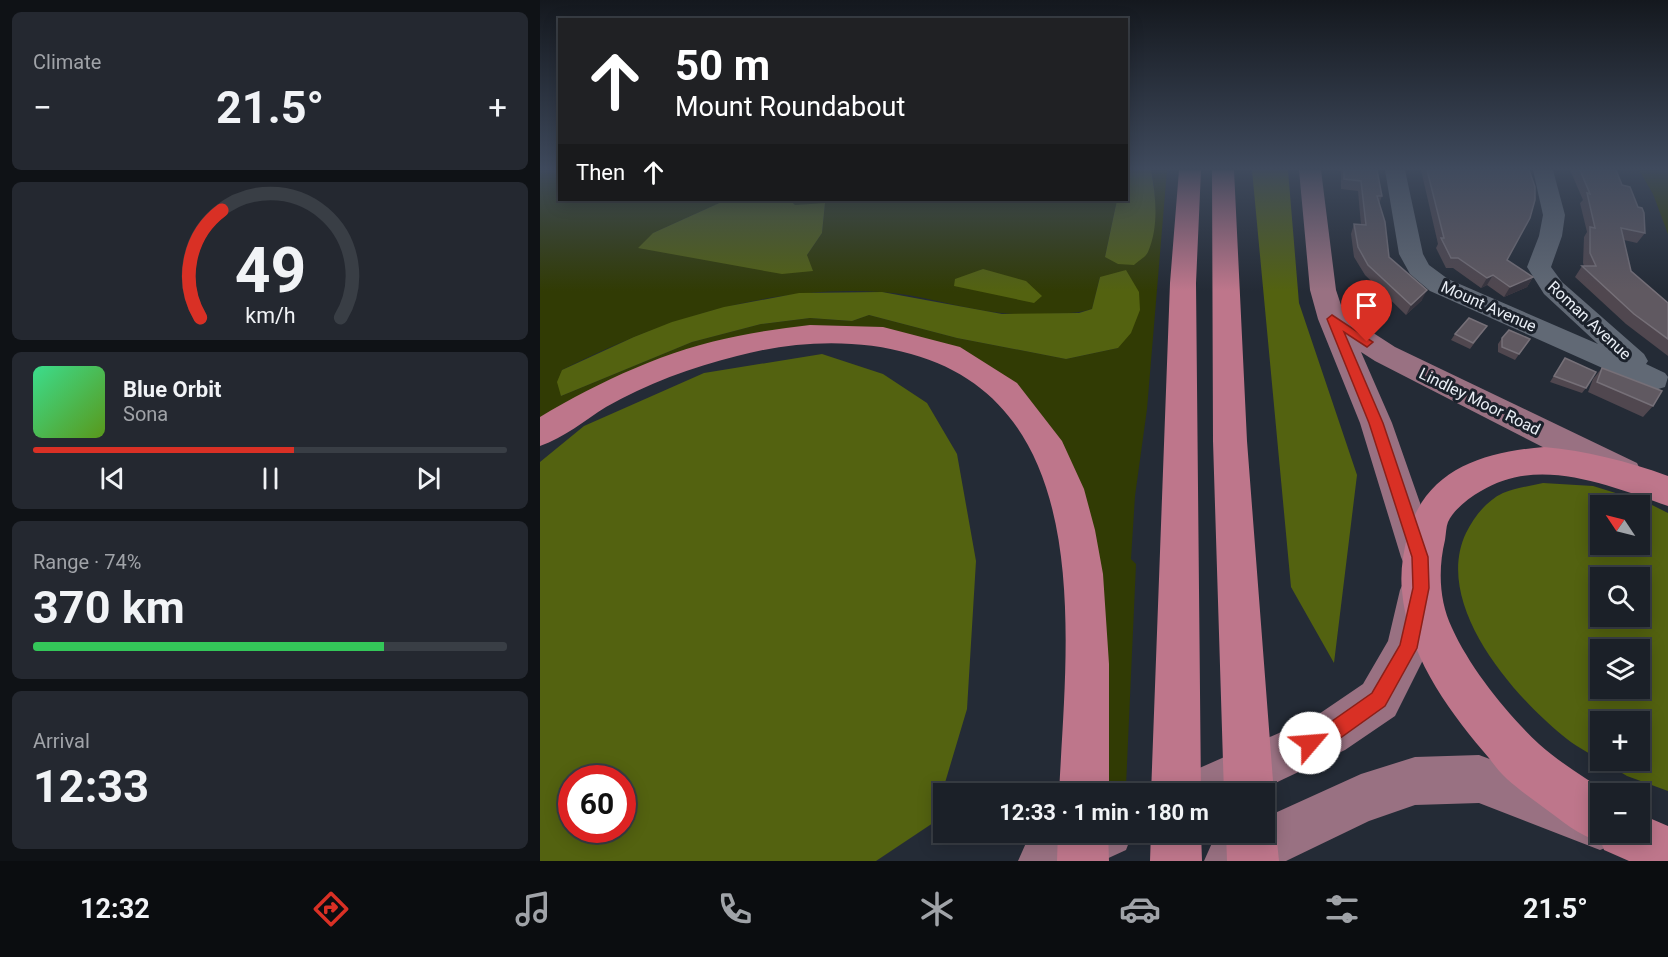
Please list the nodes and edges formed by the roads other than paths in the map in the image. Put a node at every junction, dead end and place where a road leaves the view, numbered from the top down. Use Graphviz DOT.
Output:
graph roads {
  1 [pos="1188,210"];
  2 [pos="1224,210"];
  3 [pos="1314,210"];
  4 [pos="1403,210"];
  5 [pos="1553,210"];
  6 [pos="1332,319"];
  7 [pos="1661,383"];
  8 [pos="540,433"];
  9 [pos="1632,476"];
  10 [pos="1668,491"];
  11 [pos="1420,573"];
  12 [pos="1084,783"];
  13 [pos="1176,783"];
  14 [pos="1220,783"];
  15 [pos="1248,783"];
  16 [pos="1590,809"];
  17 [pos="1590,820"];
  18 [pos="1083,843"];
  19 [pos="1084,843"];
  20 [pos="1176,843"];
  21 [pos="1252,843"];
  22 [pos="1044,861"];
  23 [pos="1083,861"];
  24 [pos="1176,861"];
  25 [pos="1230,861"];
  26 [pos="1253,861"];
  1 -- 13 [label="highway"];
  2 -- 15 [label="highway"];
  3 -- 6 [label="main road"];
  4 -- 7 [label="street, Mount Avenue"];
  5 -- 7 [label="street, Roman Avenue"];
  6 -- 9 [label="main road, Lindley Moor Road"];
  6 -- 11 [label="main road"];
  8 -- 12 [label="highway"];
  9 -- 10 [label="highway"];
  9 -- 11 [label="highway"];
  11 -- 14 [label="main road"];
  11 -- 16 [label="highway"];
  17 -- 25 [label="main road"];
  18 -- 23 [label="highway"];
  19 -- 22 [label="main road"];
  20 -- 24 [label="highway"];
  21 -- 26 [label="highway"];
}
